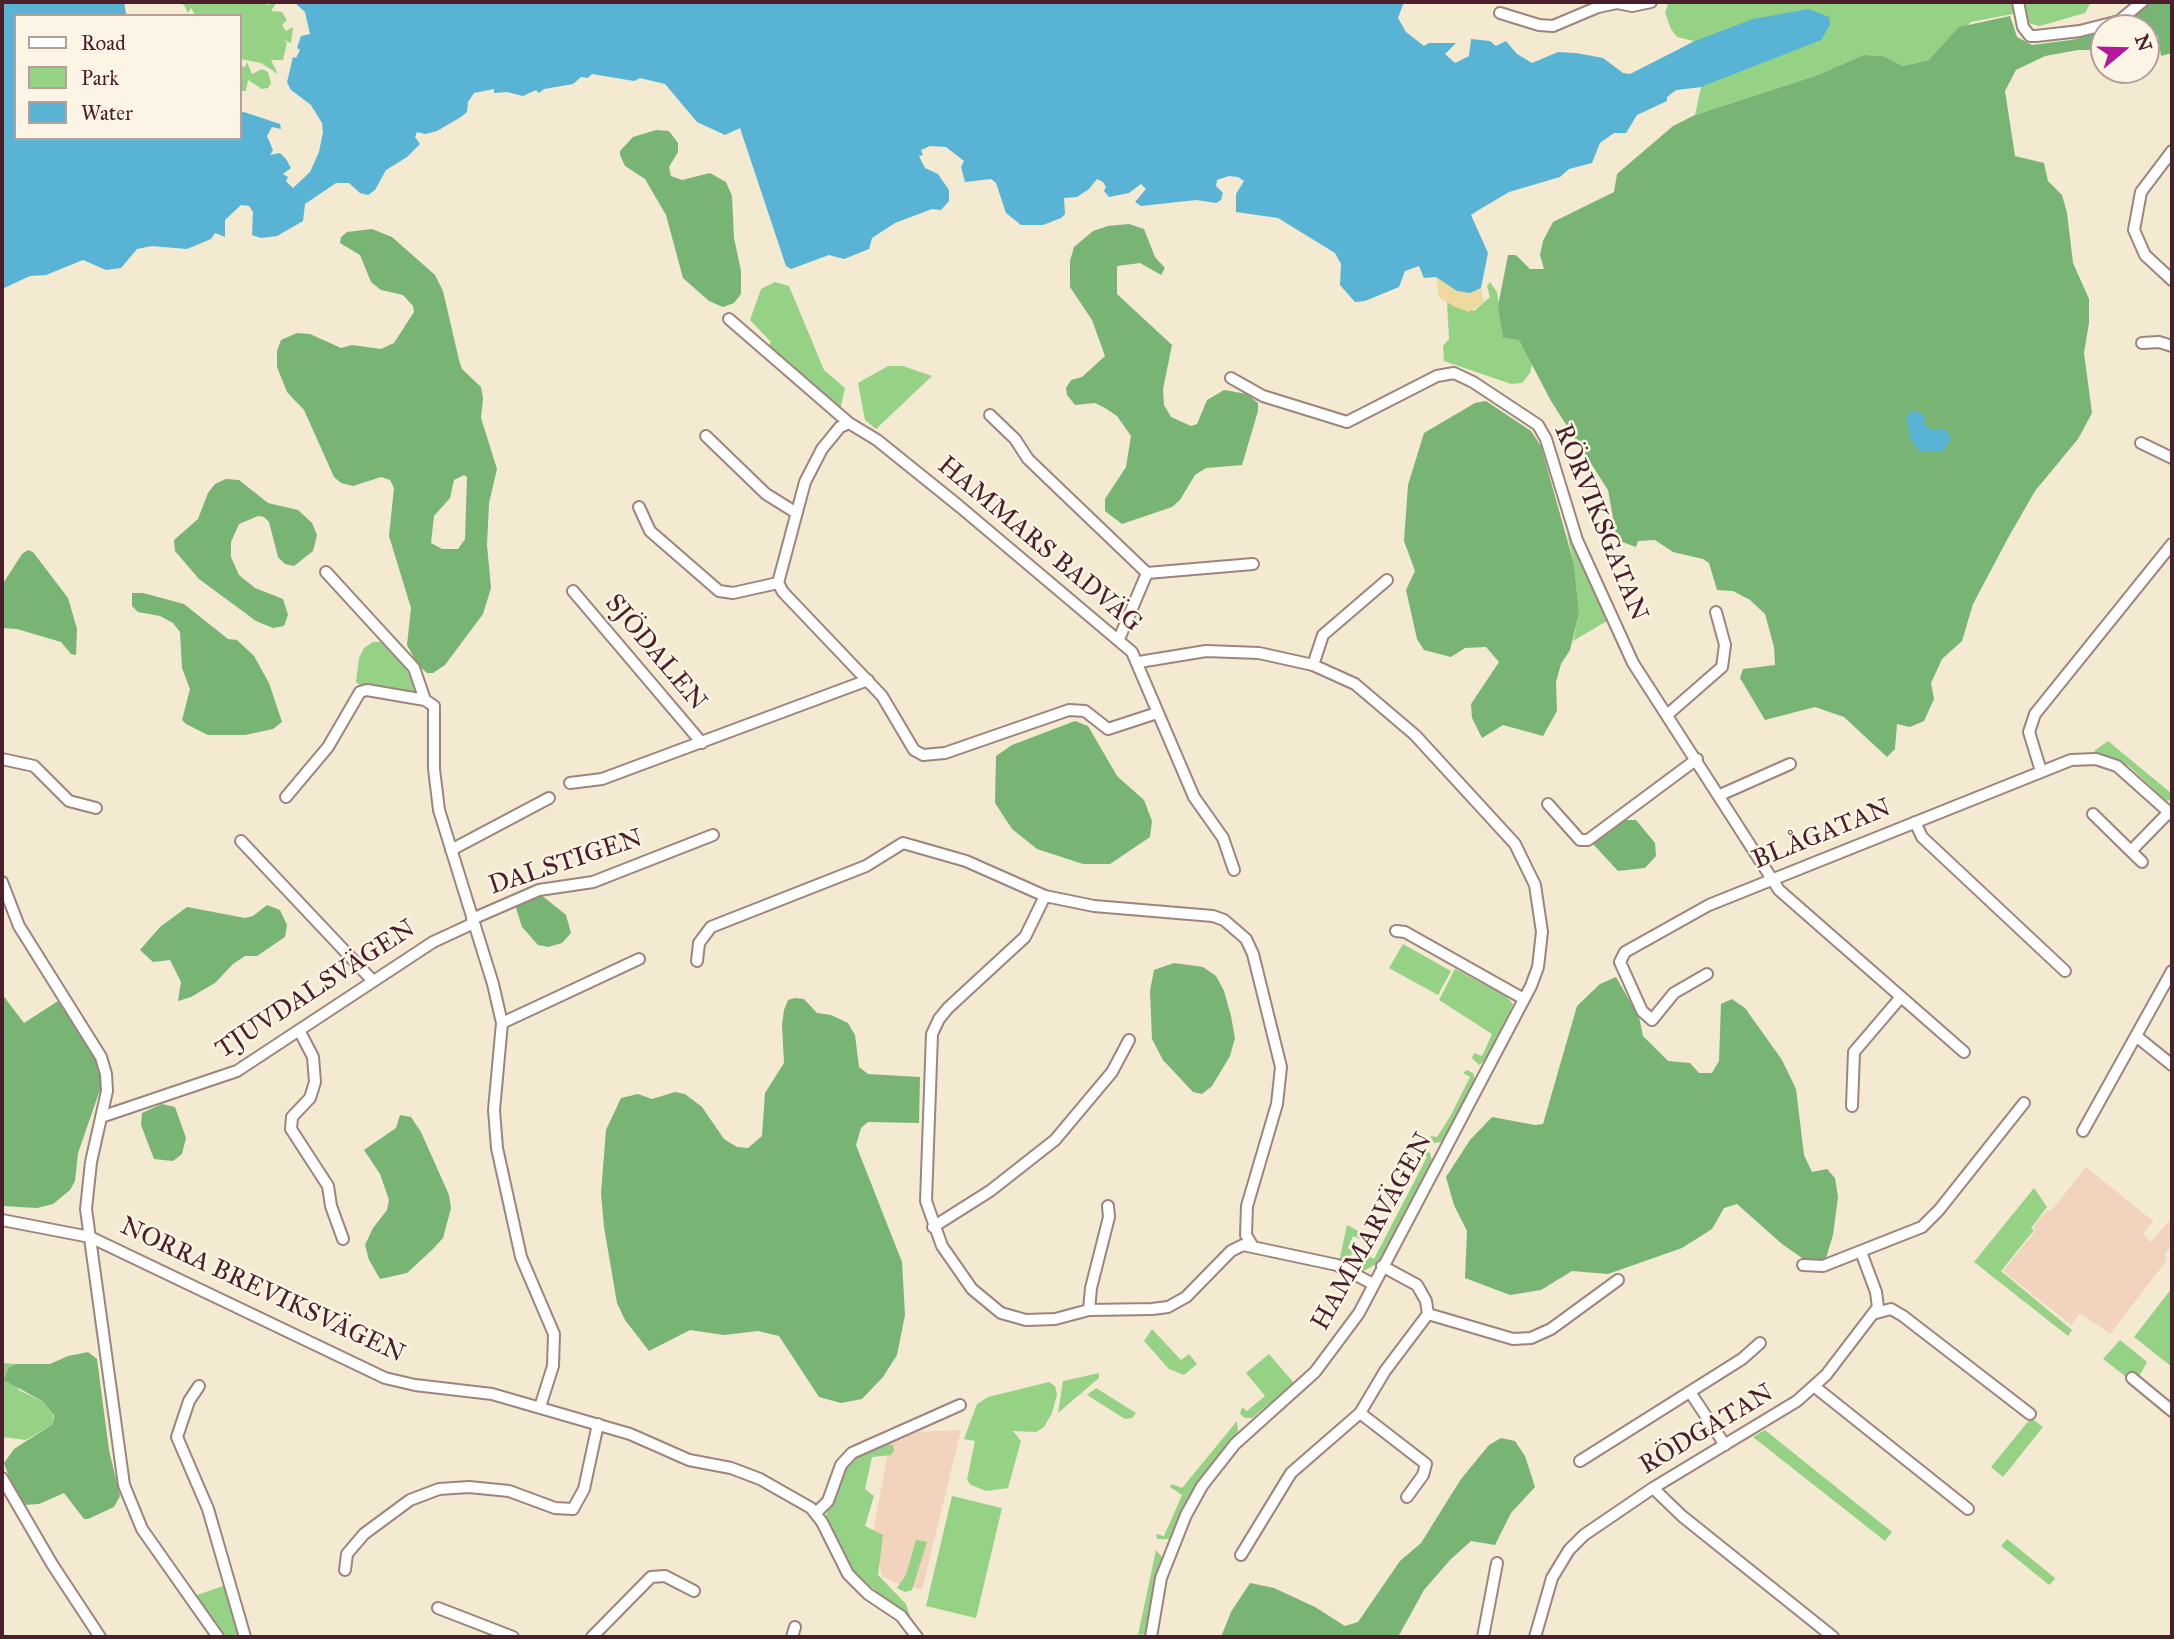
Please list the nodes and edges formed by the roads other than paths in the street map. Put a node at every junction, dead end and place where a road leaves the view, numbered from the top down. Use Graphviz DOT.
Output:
graph roads {
  1 [pos="1650,2"];
  2 [pos="2018,2"];
  3 [pos="2142,2"];
  4 [pos="1500,13"];
  5 [pos="2172,150"];
  6 [pos="2172,280"];
  7 [pos="729,319"];
  8 [pos="2142,343"];
  9 [pos="2172,346"];
  10 [pos="1231,378"];
  11 [pos="990,415"];
  12 [pos="849,422"];
  13 [pos="706,436"];
  14 [pos="2141,443"];
  15 [pos="2172,458"];
  16 [pos="639,507"];
  17 [pos="795,512"];
  18 [pos="2172,544"];
  19 [pos="1253,564"];
  20 [pos="326,572"];
  21 [pos="1147,573"];
  22 [pos="1387,580"];
  23 [pos="778,583"];
  24 [pos="573,591"];
  25 [pos="1716,612"];
  26 [pos="1119,639"];
  27 [pos="1139,662"];
  28 [pos="1313,665"];
  29 [pos="868,680"];
  30 [pos="425,700"];
  31 [pos="1157,713"];
  32 [pos="1667,715"];
  33 [pos="702,743"];
  34 [pos="1697,758"];
  35 [pos="2,760"];
  36 [pos="1790,764"];
  37 [pos="2041,771"];
  38 [pos="570,783"];
  39 [pos="1720,795"];
  40 [pos="286,797"];
  41 [pos="549,798"];
  42 [pos="1548,804"];
  43 [pos="96,808"];
  44 [pos="2170,813"];
  45 [pos="2093,814"];
  46 [pos="1915,822"];
  47 [pos="713,835"];
  48 [pos="242,841"];
  49 [pos="451,850"];
  50 [pos="2131,851"];
  51 [pos="2142,862"];
  52 [pos="1234,870"];
  53 [pos="1773,880"];
  54 [pos="2,882"];
  55 [pos="1045,896"];
  56 [pos="473,921"];
  57 [pos="1396,931"];
  58 [pos="639,959"];
  59 [pos="697,961"];
  60 [pos="2064,971"];
  61 [pos="2172,971"];
  62 [pos="1707,974"];
  63 [pos="373,981"];
  64 [pos="1901,997"];
  65 [pos="1524,999"];
  66 [pos="502,1023"];
  67 [pos="299,1030"];
  68 [pos="2136,1036"];
  69 [pos="1129,1040"];
  70 [pos="1964,1052"];
  71 [pos="2172,1065"];
  72 [pos="2024,1103"];
  73 [pos="1852,1106"];
  74 [pos="101,1117"];
  75 [pos="2083,1131"];
  76 [pos="1108,1206"];
  77 [pos="2,1220"];
  78 [pos="933,1227"];
  79 [pos="90,1237"];
  80 [pos="343,1239"];
  81 [pos="1252,1245"];
  82 [pos="1861,1252"];
  83 [pos="1803,1265"];
  84 [pos="1382,1266"];
  85 [pos="1618,1280"];
  86 [pos="1373,1284"];
  87 [pos="1088,1310"];
  88 [pos="1876,1312"];
  89 [pos="1427,1314"];
  90 [pos="1760,1343"];
  91 [pos="2132,1378"];
  92 [pos="199,1386"];
  93 [pos="1815,1387"];
  94 [pos="1690,1392"];
  95 [pos="960,1405"];
  96 [pos="540,1408"];
  97 [pos="2172,1411"];
  98 [pos="1360,1413"];
  99 [pos="2031,1414"];
  100 [pos="598,1424"];
  101 [pos="1725,1445"];
  102 [pos="1580,1461"];
  103 [pos="2,1478"];
  104 [pos="1653,1488"];
  105 [pos="1407,1497"];
  106 [pos="1968,1509"];
  107 [pos="816,1513"];
  108 [pos="1241,1555"];
  109 [pos="1497,1563"];
  110 [pos="345,1570"];
  111 [pos="694,1591"];
  112 [pos="438,1608"];
  113 [pos="100,1637"];
  114 [pos="218,1637"];
  115 [pos="245,1637"];
  116 [pos="513,1637"];
  117 [pos="592,1637"];
  118 [pos="917,1637"];
  119 [pos="1151,1637"];
  120 [pos="1483,1637"];
  121 [pos="1535,1637"];
  122 [pos="1833,1637"];
  1 -- 4 [label="street"];
  2 -- 3 [label="street"];
  5 -- 6 [label="street"];
  7 -- 12 [label="street, HAMMARS BADVÄG"];
  8 -- 9 [label="street"];
  10 -- 32 [label="street, RÖRVIKSGATAN"];
  11 -- 21 [label="street"];
  12 -- 17 [label="street"];
  12 -- 26 [label="street, HAMMARS BADVÄG"];
  13 -- 17 [label="street"];
  14 -- 15 [label="street"];
  16 -- 23 [label="street"];
  17 -- 23 [label="street"];
  18 -- 37 [label="street"];
  19 -- 21 [label="street"];
  20 -- 30 [label="street"];
  21 -- 26 [label="street"];
  22 -- 28 [label="street"];
  23 -- 29 [label="street"];
  24 -- 33 [label="street, SJÖDALEN"];
  25 -- 32 [label="street"];
  26 -- 27 [label="street, HAMMARS BADVÄG"];
  27 -- 28 [label="street, HAMMARVÄGEN"];
  27 -- 31 [label="street, HAMMARS BADVÄG"];
  28 -- 65 [label="street, HAMMARVÄGEN"];
  29 -- 31 [label="street"];
  29 -- 33 [label="street, SJÖDALEN"];
  30 -- 40 [label="street"];
  30 -- 49 [label="street"];
  31 -- 52 [label="street, HAMMARS BADVÄG"];
  32 -- 34 [label="street, RÖRVIKSGATAN"];
  33 -- 38 [label="street, SJÖDALEN"];
  34 -- 39 [label="street, RÖRVIKSGATAN"];
  34 -- 42 [label="street"];
  35 -- 43 [label="street"];
  36 -- 39 [label="street"];
  37 -- 44 [label="street, BLÅGATAN"];
  37 -- 46 [label="street, BLÅGATAN"];
  39 -- 53 [label="street, RÖRVIKSGATAN"];
  41 -- 49 [label="street"];
  44 -- 50 [label="street"];
  45 -- 50 [label="street"];
  46 -- 53 [label="street, BLÅGATAN"];
  46 -- 60 [label="street"];
  47 -- 56 [label="street, DALSTIGEN"];
  48 -- 63 [label="street"];
  49 -- 56 [label="street"];
  50 -- 51 [label="street"];
  53 -- 62 [label="street, BLÅGATAN"];
  53 -- 64 [label="street, RÖRVIKSGATAN"];
  54 -- 74 [label="street"];
  55 -- 59 [label="street"];
  55 -- 78 [label="street"];
  55 -- 81 [label="street"];
  56 -- 63 [label="street, TJUVDALSVÄGEN"];
  56 -- 66 [label="street"];
  57 -- 65 [label="street"];
  58 -- 66 [label="street"];
  61 -- 68 [label="street"];
  63 -- 67 [label="street, TJUVDALSVÄGEN"];
  64 -- 70 [label="street, RÖRVIKSGATAN"];
  64 -- 73 [label="street"];
  65 -- 84 [label="street, HAMMARVÄGEN"];
  66 -- 96 [label="street"];
  67 -- 74 [label="street, TJUVDALSVÄGEN"];
  67 -- 80 [label="street"];
  68 -- 71 [label="street"];
  68 -- 75 [label="street"];
  69 -- 78 [label="street"];
  72 -- 82 [label="street"];
  74 -- 79 [label="street"];
  76 -- 87 [label="street"];
  77 -- 79 [label="street, NORRA BREVIKSVÄGEN"];
  78 -- 87 [label="street"];
  79 -- 96 [label="street, NORRA BREVIKSVÄGEN"];
  79 -- 114 [label="street"];
  81 -- 86 [label="street"];
  81 -- 87 [label="street"];
  82 -- 83 [label="street"];
  82 -- 88 [label="street"];
  84 -- 86 [label="street, HAMMARVÄGEN"];
  84 -- 89 [label="street"];
  85 -- 89 [label="street"];
  86 -- 119 [label="street, HAMMARVÄGEN"];
  88 -- 93 [label="street, RÖDGATAN"];
  88 -- 99 [label="street"];
  89 -- 98 [label="street"];
  90 -- 94 [label="street"];
  91 -- 97 [label="street"];
  92 -- 115 [label="street"];
  93 -- 101 [label="street, RÖDGATAN"];
  93 -- 106 [label="street"];
  94 -- 101 [label="street"];
  94 -- 102 [label="street"];
  95 -- 107 [label="street"];
  96 -- 100 [label="street, NORRA BREVIKSVÄGEN"];
  98 -- 105 [label="street"];
  98 -- 108 [label="street"];
  100 -- 107 [label="street, NORRA BREVIKSVÄGEN"];
  100 -- 110 [label="street"];
  101 -- 104 [label="street, RÖDGATAN"];
  103 -- 113 [label="street"];
  104 -- 121 [label="street, RÖDGATAN"];
  104 -- 122 [label="street"];
  107 -- 118 [label="street, NORRA BREVIKSVÄGEN"];
  109 -- 120 [label="street"];
  111 -- 117 [label="street"];
  112 -- 116 [label="street"];
}
